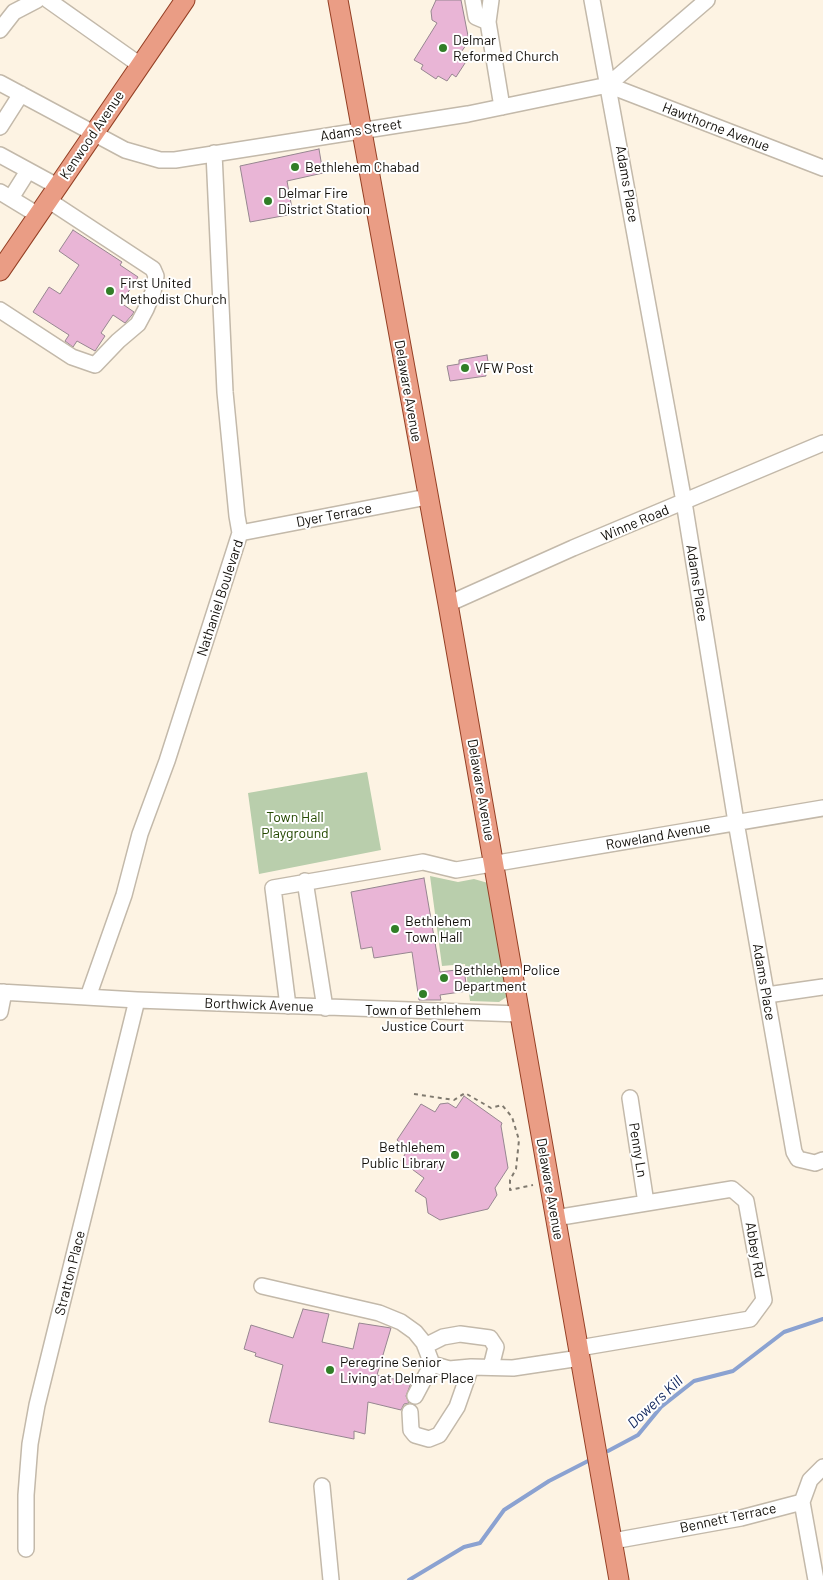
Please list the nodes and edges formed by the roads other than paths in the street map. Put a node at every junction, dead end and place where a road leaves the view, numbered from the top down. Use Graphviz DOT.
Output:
graph roads {
  1 [pos="37,0"];
  2 [pos="48,0"];
  3 [pos="185,0"];
  4 [pos="338,0"];
  5 [pos="474,0"];
  6 [pos="491,0"];
  7 [pos="592,0"];
  8 [pos="707,0"];
  9 [pos="488,22"];
  10 [pos="0,30"];
  11 [pos="140,65"];
  12 [pos="0,83"];
  13 [pos="608,85"];
  14 [pos="21,94"];
  15 [pos="502,107"];
  16 [pos="0,127"];
  17 [pos="361,130"];
  18 [pos="92,134"];
  19 [pos="214,153"];
  20 [pos="0,155"];
  21 [pos="823,168"];
  22 [pos="28,171"];
  23 [pos="5,195"];
  24 [pos="47,200"];
  25 [pos="0,271"];
  26 [pos="0,310"];
  27 [pos="823,443"];
  28 [pos="427,497"];
  29 [pos="684,502"];
  30 [pos="240,533"];
  31 [pos="448,604"];
  32 [pos="823,808"];
  33 [pos="736,822"];
  34 [pos="494,864"];
  35 [pos="305,881"];
  36 [pos="823,987"];
  37 [pos="2,992"];
  38 [pos="767,995"];
  39 [pos="88,997"];
  40 [pos="137,1000"];
  41 [pos="288,1006"];
  42 [pos="325,1008"];
  43 [pos="0,1012"];
  44 [pos="519,1014"];
  45 [pos="630,1098"];
  46 [pos="823,1160"];
  47 [pos="646,1203"];
  48 [pos="555,1218"];
  49 [pos="262,1286"];
  50 [pos="425,1346"];
  51 [pos="580,1354"];
  52 [pos="432,1364"];
  53 [pos="471,1367"];
  54 [pos="491,1367"];
  55 [pos="415,1396"];
  56 [pos="410,1412"];
  57 [pos="823,1466"];
  58 [pos="322,1486"];
  59 [pos="802,1502"];
  60 [pos="613,1541"];
  61 [pos="26,1549"];
  62 [pos="331,1580"];
  63 [pos="619,1580"];
  64 [pos="816,1580"];
  1 -- 10 [label="street"];
  2 -- 11 [label="street"];
  3 -- 11 [label="main road, Kenwood Avenue"];
  4 -- 17 [label="main road, Delaware Avenue"];
  5 -- 9 [label="street"];
  6 -- 9 [label="street"];
  7 -- 13 [label="street, Adams Place"];
  8 -- 13 [label="street, Adams Street"];
  9 -- 15 [label="street"];
  11 -- 18 [label="main road, Kenwood Avenue"];
  12 -- 14 [label="street, Adams Street"];
  13 -- 15 [label="street, Adams Street"];
  13 -- 21 [label="street, Hawthorne Avenue"];
  13 -- 29 [label="street, Adams Place"];
  14 -- 16 [label="street"];
  14 -- 18 [label="street, Adams Street"];
  15 -- 17 [label="street, Adams Street"];
  17 -- 19 [label="street, Adams Street"];
  17 -- 28 [label="main road, Delaware Avenue"];
  18 -- 19 [label="street, Adams Street"];
  18 -- 24 [label="main road, Kenwood Avenue"];
  19 -- 30 [label="street, Nathaniel Boulevard"];
  20 -- 22 [label="street"];
  22 -- 23 [label="street"];
  22 -- 24 [label="street"];
  23 -- 24 [label="street"];
  24 -- 25 [label="main road, Kenwood Avenue"];
  24 -- 26 [label="street"];
  27 -- 29 [label="street, Winne Road"];
  28 -- 30 [label="street, Dyer Terrace"];
  28 -- 31 [label="main road, Delaware Avenue"];
  29 -- 31 [label="street, Winne Road"];
  29 -- 33 [label="street, Adams Place"];
  30 -- 39 [label="street, Nathaniel Boulevard"];
  31 -- 34 [label="main road, Delaware Avenue"];
  32 -- 33 [label="street, Roweland Avenue"];
  33 -- 34 [label="street, Roweland Avenue"];
  33 -- 38 [label="street, Adams Place"];
  34 -- 35 [label="street, Roweland Avenue"];
  34 -- 44 [label="main road, Delaware Avenue"];
  35 -- 41 [label="street, Roweland Avenue"];
  35 -- 42 [label="street"];
  36 -- 38 [label="street"];
  37 -- 39 [label="street, Borthwick Avenue"];
  37 -- 43 [label="street"];
  38 -- 46 [label="street, Adams Place"];
  39 -- 40 [label="street, Borthwick Avenue"];
  40 -- 41 [label="street, Borthwick Avenue"];
  40 -- 61 [label="street, Stratton Place"];
  41 -- 42 [label="street, Borthwick Avenue"];
  42 -- 44 [label="street, Borthwick Avenue"];
  44 -- 48 [label="main road, Delaware Avenue"];
  45 -- 47 [label="street, Penny Ln"];
  47 -- 48 [label="street, Abbey Rd"];
  47 -- 51 [label="street, Abbey Rd"];
  48 -- 51 [label="main road, Delaware Avenue"];
  49 -- 50 [label="street"];
  50 -- 52 [label="street"];
  50 -- 54 [label="street"];
  51 -- 54 [label="street, Abbey Rd"];
  51 -- 60 [label="main road, Delaware Avenue"];
  52 -- 53 [label="street, Abbey Rd"];
  52 -- 55 [label="street"];
  53 -- 54 [label="street, Abbey Rd"];
  53 -- 56 [label="street"];
  57 -- 59 [label="street"];
  58 -- 62 [label="street"];
  59 -- 60 [label="street, Bennett Terrace"];
  59 -- 64 [label="street"];
  60 -- 63 [label="main road, Delaware Avenue"];
}
